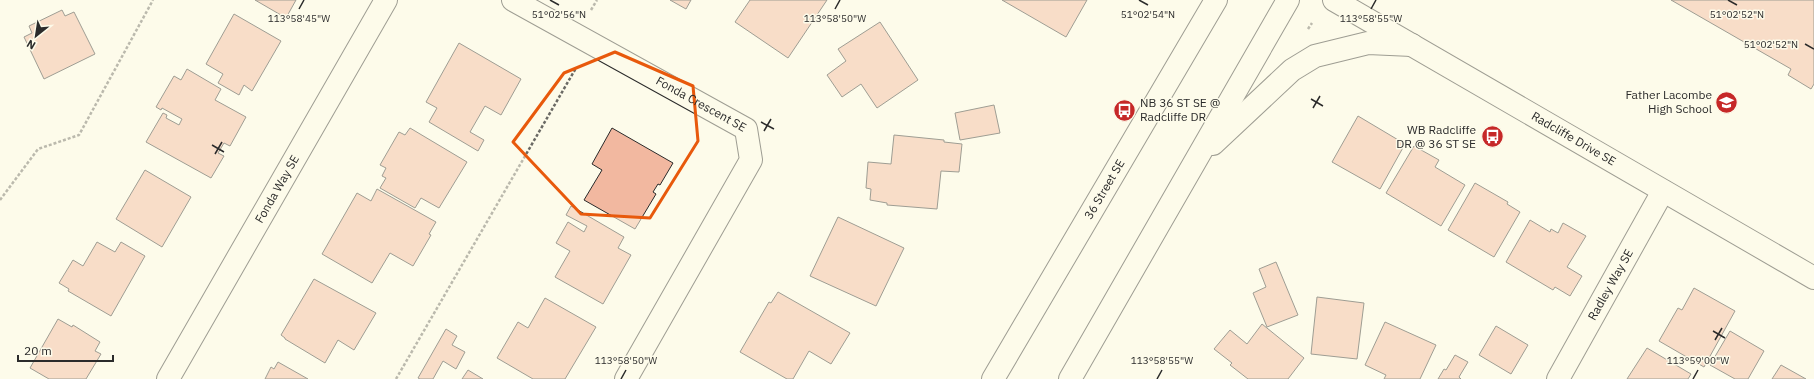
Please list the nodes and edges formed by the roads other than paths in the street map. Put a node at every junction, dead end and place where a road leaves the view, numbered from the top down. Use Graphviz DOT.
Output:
graph roads {
  1 [pos="386,0"];
  2 [pos="513,0"];
  3 [pos="1216,0"];
  4 [pos="1288,0"];
  5 [pos="1334,0"];
  6 [pos="1412,45"];
  7 [pos="1196,160"];
  8 [pos="1663,191"];
  9 [pos="1814,278"];
  10 [pos="168,379"];
  11 [pos="626,379"];
  12 [pos="993,379"];
  13 [pos="1070,379"];
  14 [pos="1558,379"];
  1 -- 10 [label="street, Fonda Way SE"];
  2 -- 11 [label="street, Fonda Crescent SE"];
  3 -- 12 [label="street, 36 Street SE"];
  4 -- 7 [label="street"];
  5 -- 6 [label="street, Radcliffe Drive SE"];
  6 -- 7 [label="street"];
  6 -- 8 [label="street, Radcliffe Drive SE"];
  7 -- 13 [label="street"];
  8 -- 9 [label="street, Radcliffe Drive SE"];
  8 -- 14 [label="street, Radley Way SE"];
}
